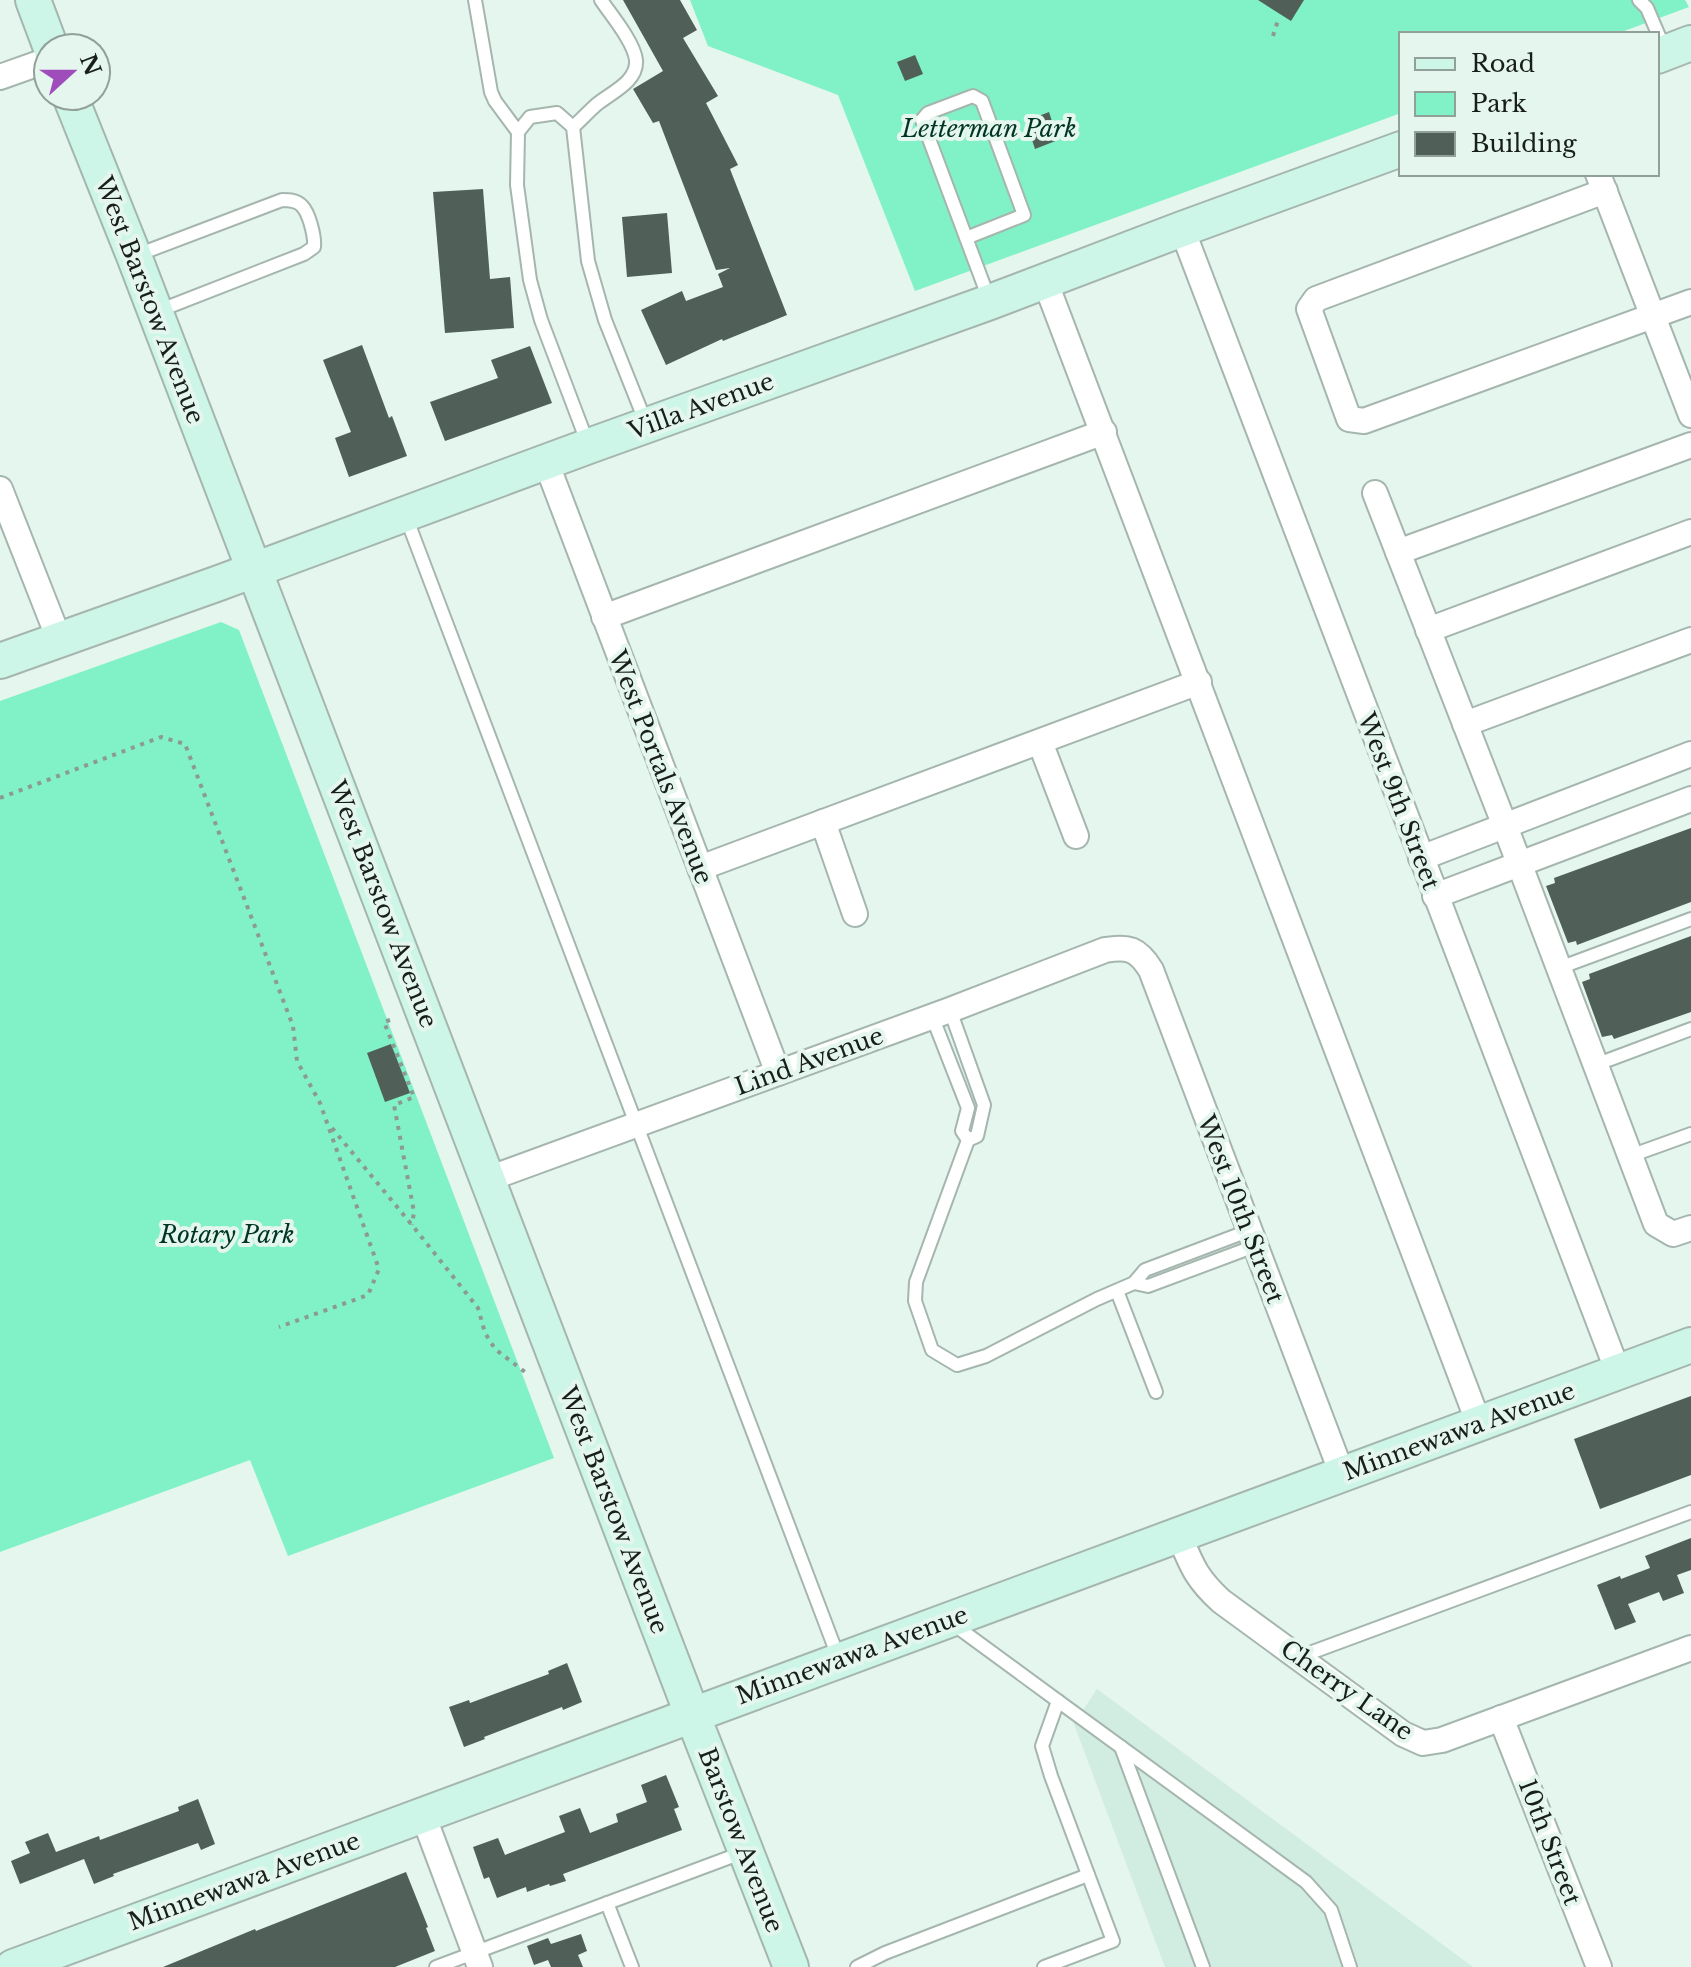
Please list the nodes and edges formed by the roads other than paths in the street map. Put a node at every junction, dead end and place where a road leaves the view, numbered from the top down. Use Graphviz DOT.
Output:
graph roads {
  1 [pos="33,0"];
  2 [pos="475,0"];
  3 [pos="601,0"];
  4 [pos="1639,0"];
  5 [pos="45,32"];
  6 [pos="1671,51"];
  7 [pos="32,66"];
  8 [pos="0,77"];
  9 [pos="76,112"];
  10 [pos="573,127"];
  11 [pos="518,132"];
  12 [pos="1399,150"];
  13 [pos="1601,183"];
  14 [pos="1182,229"];
  15 [pos="966,238"];
  16 [pos="134,256"];
  17 [pos="1045,281"];
  18 [pos="990,302"];
  19 [pos="1691,302"];
  20 [pos="155,312"];
  21 [pos="1653,316"];
  22 [pos="1683,373"];
  23 [pos="1691,415"];
  24 [pos="647,425"];
  25 [pos="1104,432"];
  26 [pos="1691,445"];
  27 [pos="589,446"];
  28 [pos="546,462"];
  29 [pos="0,489"];
  30 [pos="1375,493"];
  31 [pos="404,514"];
  32 [pos="1691,532"];
  33 [pos="1398,552"];
  34 [pos="254,570"];
  35 [pos="604,617"];
  36 [pos="1428,630"];
  37 [pos="59,639"];
  38 [pos="1691,640"];
  39 [pos="0,661"];
  40 [pos="1199,682"];
  41 [pos="1465,724"];
  42 [pos="1040,742"];
  43 [pos="1691,754"];
  44 [pos="1691,799"];
  45 [pos="823,822"];
  46 [pos="1505,826"];
  47 [pos="1076,836"];
  48 [pos="1421,858"];
  49 [pos="1519,864"];
  50 [pos="700,868"];
  51 [pos="1435,896"];
  52 [pos="855,914"];
  53 [pos="1691,919"];
  54 [pos="1131,949"];
  55 [pos="1559,968"];
  56 [pos="941,1013"];
  57 [pos="1691,1029"];
  58 [pos="1595,1065"];
  59 [pos="778,1073"];
  60 [pos="636,1124"];
  61 [pos="1691,1134"];
  62 [pos="968,1140"];
  63 [pos="1630,1156"];
  64 [pos="488,1179"];
  65 [pos="1691,1228"];
  66 [pos="1252,1238"];
  67 [pos="1117,1291"];
  68 [pos="1691,1345"];
  69 [pos="1618,1372"];
  70 [pos="1156,1392"];
  71 [pos="1479,1424"];
  72 [pos="1342,1474"];
  73 [pos="1691,1512"];
  74 [pos="1179,1535"];
  75 [pos="947,1620"];
  76 [pos="1691,1648"];
  77 [pos="1299,1657"];
  78 [pos="840,1660"];
  79 [pos="1058,1701"];
  80 [pos="692,1714"];
  81 [pos="1501,1718"];
  82 [pos="1121,1747"];
  83 [pos="423,1815"];
  84 [pos="747,1851"];
  85 [pos="1088,1875"];
  86 [pos="607,1903"];
  87 [pos="885,1953"];
  88 [pos="477,1960"];
  89 [pos="13,1967"];
  90 [pos="436,1967"];
  91 [pos="632,1967"];
  92 [pos="791,1967"];
  93 [pos="857,1967"];
  94 [pos="890,1967"];
  95 [pos="1044,1967"];
  96 [pos="1203,1967"];
  97 [pos="1350,1967"];
  98 [pos="1599,1967"];
  1 -- 5 [label="main road"];
  2 -- 11 [label="lane"];
  3 -- 10 [label="lane"];
  4 -- 6 [label="lane"];
  7 -- 8 [label="street"];
  9 -- 16 [label="main road, West Barstow Avenue"];
  10 -- 11 [label="lane"];
  10 -- 24 [label="lane"];
  11 -- 27 [label="lane"];
  12 -- 14 [label="main road, Villa Avenue"];
  13 -- 21 [label="street"];
  13 -- 21 [label="street"];
  14 -- 17 [label="main road, Villa Avenue"];
  14 -- 48 [label="street, West 9th Street"];
  15 -- 15 [label="lane"];
  15 -- 18 [label="lane"];
  16 -- 20 [label="main road, West Barstow Avenue"];
  16 -- 20 [label="lane"];
  17 -- 18 [label="main road, Villa Avenue"];
  17 -- 25 [label="street"];
  18 -- 24 [label="main road, Villa Avenue"];
  19 -- 21 [label="street"];
  20 -- 34 [label="main road, West Barstow Avenue"];
  21 -- 22 [label="street"];
  22 -- 23 [label="street"];
  24 -- 27 [label="main road, Villa Avenue"];
  25 -- 35 [label="street"];
  25 -- 40 [label="street"];
  26 -- 33 [label="street"];
  27 -- 28 [label="main road, Villa Avenue"];
  28 -- 31 [label="main road, Villa Avenue"];
  28 -- 35 [label="street, West Portals Avenue"];
  29 -- 37 [label="street"];
  30 -- 33 [label="street"];
  31 -- 34 [label="main road, Villa Avenue"];
  31 -- 60 [label="lane"];
  32 -- 36 [label="street"];
  33 -- 36 [label="street"];
  34 -- 37 [label="main road, Villa Avenue"];
  34 -- 64 [label="main road, West Barstow Avenue"];
  35 -- 50 [label="street, West Portals Avenue"];
  36 -- 41 [label="street"];
  37 -- 39 [label="main road, Villa Avenue"];
  38 -- 41 [label="street"];
  40 -- 42 [label="street"];
  40 -- 71 [label="street"];
  41 -- 46 [label="street"];
  42 -- 45 [label="street"];
  42 -- 47 [label="street"];
  43 -- 46 [label="street"];
  44 -- 49 [label="street"];
  45 -- 50 [label="street"];
  45 -- 52 [label="street"];
  46 -- 48 [label="street"];
  46 -- 49 [label="street"];
  48 -- 51 [label="street, West 9th Street"];
  49 -- 51 [label="street"];
  49 -- 55 [label="street"];
  50 -- 59 [label="street, West Portals Avenue"];
  51 -- 69 [label="street, West 9th Street"];
  53 -- 55 [label="lane"];
  54 -- 56 [label="street, Lind Avenue"];
  54 -- 66 [label="street, West 10th Street"];
  55 -- 58 [label="street"];
  56 -- 59 [label="street, Lind Avenue"];
  56 -- 62 [label="lane"];
  56 -- 62 [label="lane"];
  57 -- 58 [label="lane"];
  58 -- 63 [label="street"];
  59 -- 60 [label="street, Lind Avenue"];
  60 -- 64 [label="street, Lind Avenue"];
  60 -- 78 [label="lane"];
  61 -- 63 [label="lane"];
  62 -- 67 [label="lane"];
  63 -- 65 [label="street"];
  64 -- 80 [label="main road, West Barstow Avenue"];
  66 -- 67 [label="lane"];
  66 -- 72 [label="street, West 10th Street"];
  67 -- 70 [label="lane"];
  68 -- 69 [label="main road, Minnewawa Avenue"];
  69 -- 71 [label="main road, Minnewawa Avenue"];
  71 -- 72 [label="main road, Minnewawa Avenue"];
  72 -- 74 [label="main road, Minnewawa Avenue"];
  73 -- 77 [label="lane"];
  74 -- 75 [label="main road, Minnewawa Avenue"];
  74 -- 77 [label="street, Cherry Lane"];
  75 -- 78 [label="main road, Minnewawa Avenue"];
  75 -- 79 [label="lane"];
  76 -- 81 [label="street, Cherry Lane"];
  77 -- 81 [label="street, Cherry Lane"];
  78 -- 80 [label="main road, Minnewawa Avenue"];
  79 -- 82 [label="lane"];
  79 -- 85 [label="lane"];
  80 -- 83 [label="main road, Minnewawa Avenue"];
  80 -- 84 [label="main road, Barstow Avenue"];
  81 -- 98 [label="street, 10th Street"];
  82 -- 96 [label="lane"];
  82 -- 97 [label="lane"];
  83 -- 88 [label="street"];
  83 -- 89 [label="main road, Minnewawa Avenue"];
  84 -- 86 [label="lane"];
  84 -- 92 [label="main road, Barstow Avenue"];
  85 -- 87 [label="lane"];
  85 -- 95 [label="lane"];
  86 -- 88 [label="lane"];
  86 -- 91 [label="lane"];
  87 -- 93 [label="lane"];
  87 -- 94 [label="lane"];
  88 -- 90 [label="lane"];
}
